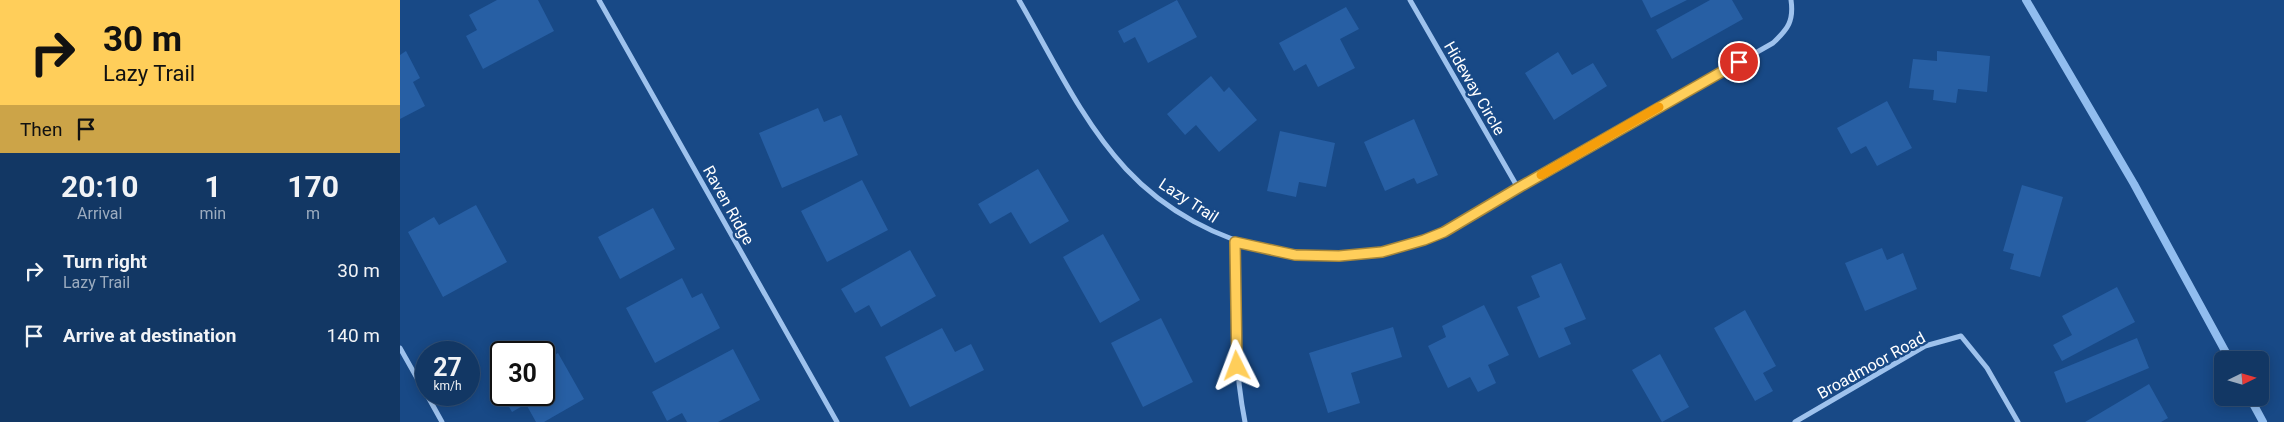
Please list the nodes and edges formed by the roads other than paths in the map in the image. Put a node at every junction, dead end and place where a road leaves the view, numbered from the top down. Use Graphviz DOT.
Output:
graph roads {
  1 [pos="599,0"];
  2 [pos="1019,0"];
  3 [pos="1410,0"];
  4 [pos="1791,0"];
  5 [pos="1518,188"];
  6 [pos="1235,242"];
  7 [pos="400,348"];
  8 [pos="415,374"];
  9 [pos="433,406"];
  10 [pos="442,422"];
  11 [pos="837,422"];
  12 [pos="1245,422"];
  13 [pos="1795,422"];
  14 [pos="2018,422"];
  1 -- 11 [label="street, Raven Ridge"];
  2 -- 6 [label="street, Lazy Trail"];
  3 -- 5 [label="street, Hideway Circle"];
  4 -- 5 [label="street, Lazy Trail"];
  5 -- 6 [label="street, Lazy Trail"];
  6 -- 12 [label="street"];
  7 -- 8 [label="street"];
  9 -- 10 [label="street"];
  13 -- 14 [label="street, Broadmoor Road"];
}
